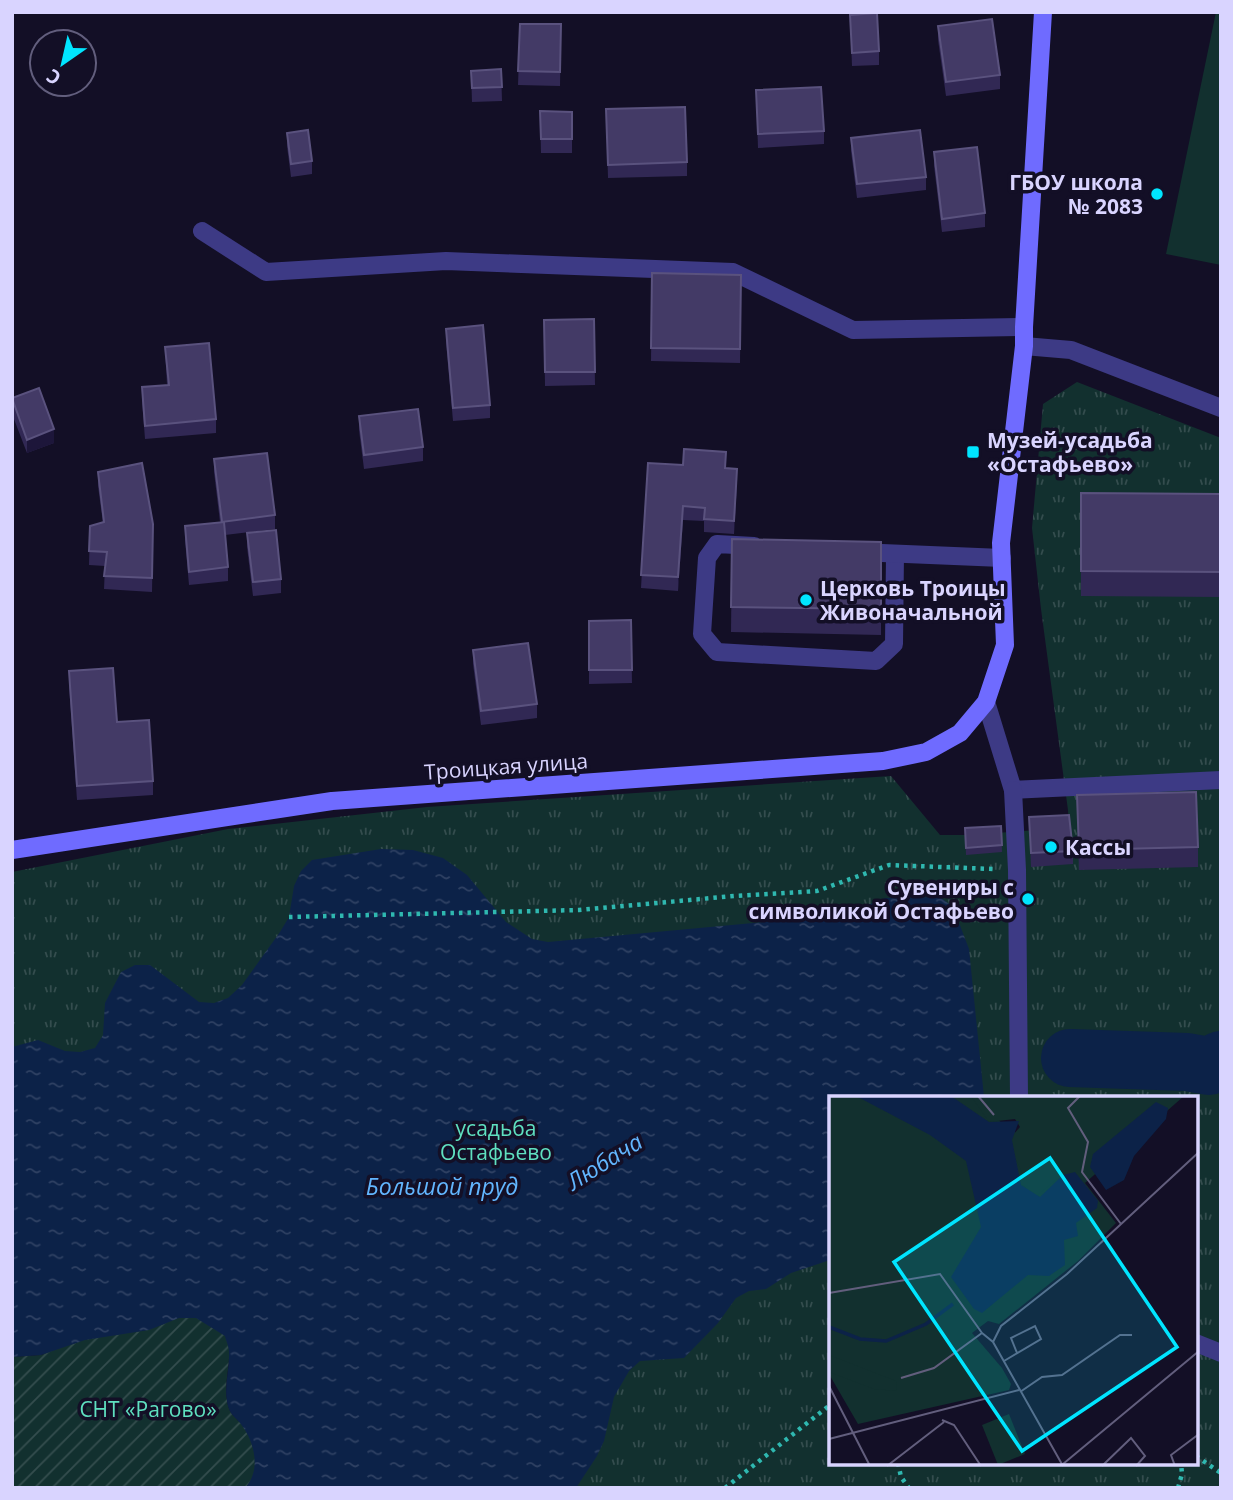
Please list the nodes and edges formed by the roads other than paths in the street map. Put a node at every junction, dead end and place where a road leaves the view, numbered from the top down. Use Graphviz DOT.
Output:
graph roads {
  1 [pos="1043,12"];
  2 [pos="202,231"];
  3 [pos="1024,327"];
  4 [pos="1024,346"];
  5 [pos="1221,408"];
  6 [pos="772,547"];
  7 [pos="840,551"];
  8 [pos="895,554"];
  9 [pos="1002,558"];
  10 [pos="986,702"];
  11 [pos="1221,780"];
  12 [pos="1013,790"];
  13 [pos="12,850"];
  14 [pos="1019,1096"];
  15 [pos="1198,1344"];
  16 [pos="1221,1353"];
  1 -- 3 [label="street"];
  2 -- 3 [label="street"];
  3 -- 4 [label="street"];
  4 -- 5 [label="street"];
  4 -- 9 [label="street"];
  6 -- 8 [label="street"];
  7 -- 8 [label="street"];
  8 -- 9 [label="street"];
  9 -- 10 [label="street"];
  10 -- 12 [label="street"];
  10 -- 13 [label="street, Троицкая улица"];
  11 -- 12 [label="street"];
  12 -- 14 [label="street"];
  15 -- 16 [label="street"];
}
